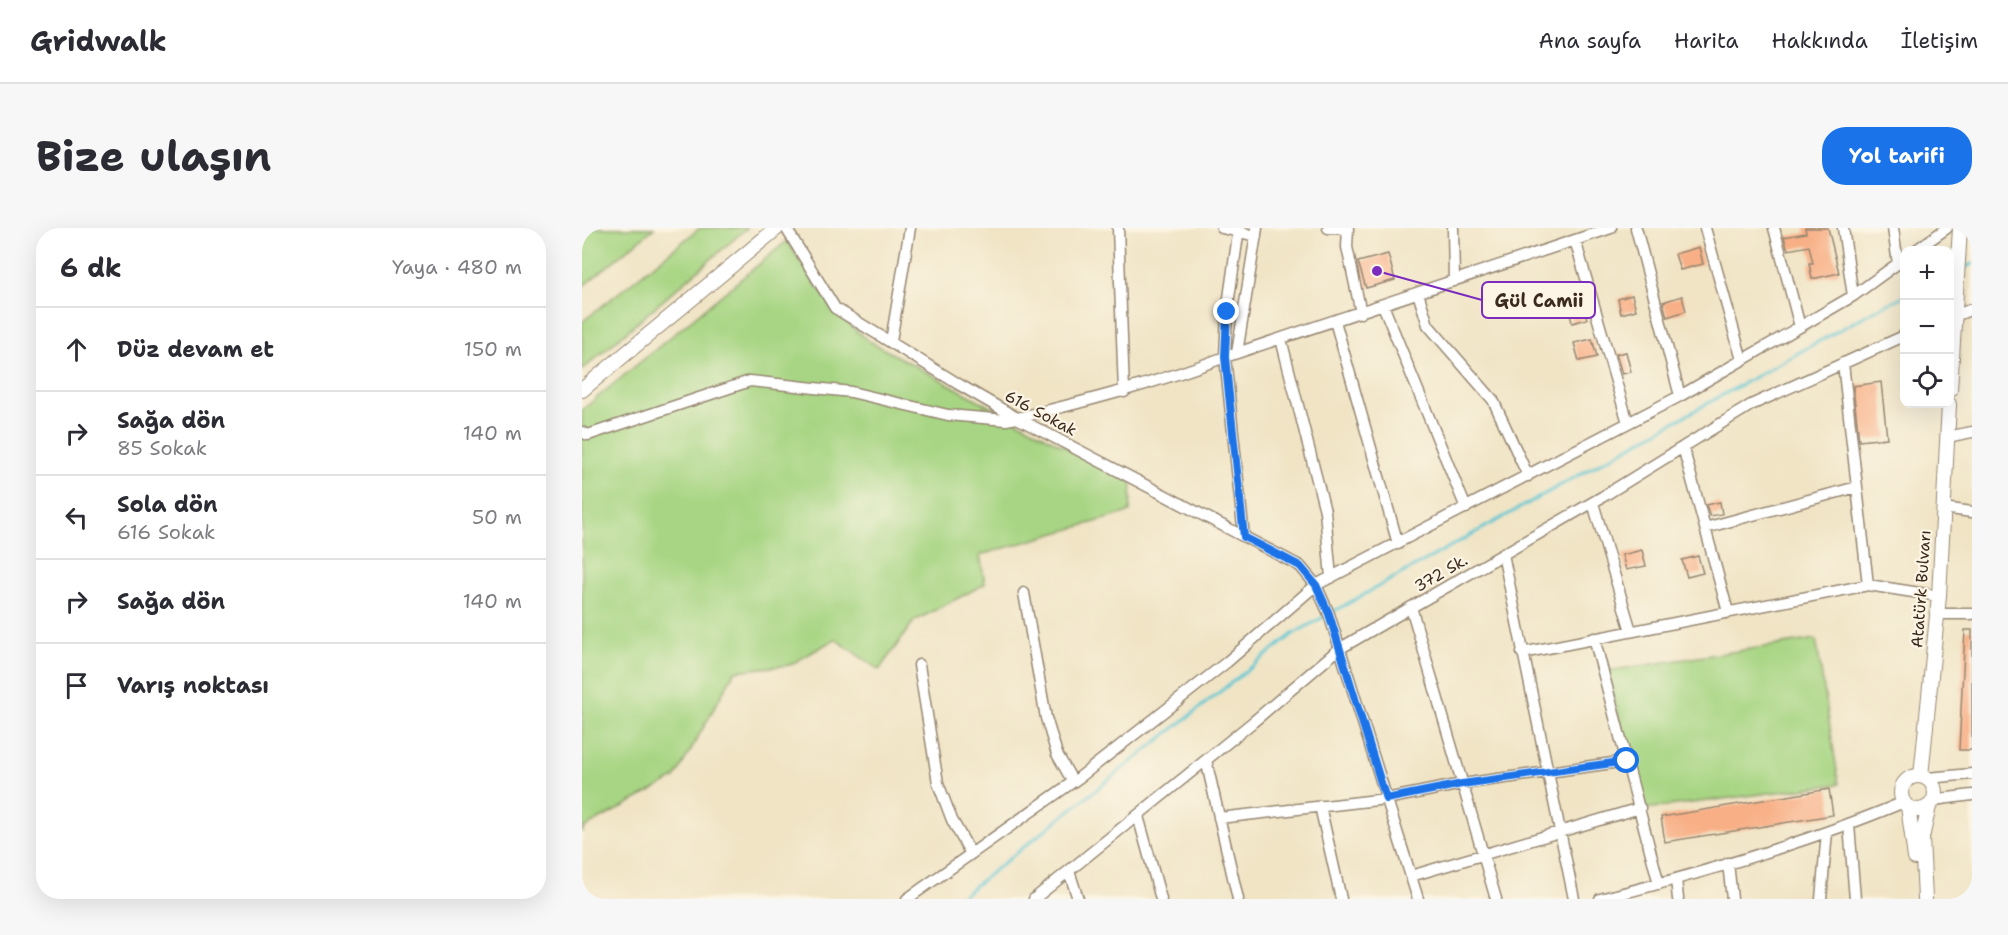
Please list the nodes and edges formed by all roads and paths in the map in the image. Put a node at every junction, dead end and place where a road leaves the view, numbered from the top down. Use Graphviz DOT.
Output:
graph roads {
  1 [pos="777,228"];
  2 [pos="786,228"];
  3 [pos="910,228"];
  4 [pos="1118,228"];
  5 [pos="1222,228"];
  6 [pos="1328,228"];
  7 [pos="1453,228"];
  8 [pos="1611,228"];
  9 [pos="1636,228"];
  10 [pos="1705,228"];
  11 [pos="1774,228"];
  12 [pos="1843,228"];
  13 [pos="1893,228"];
  14 [pos="1956,229"];
  15 [pos="1239,230"];
  16 [pos="1348,231"];
  17 [pos="1256,232"];
  18 [pos="1575,240"];
  19 [pos="1924,246"];
  20 [pos="1900,257"];
  21 [pos="1900,262"];
  22 [pos="1454,281"];
  23 [pos="1418,293"];
  24 [pos="1853,296"];
  25 [pos="1954,300"];
  26 [pos="1383,305"];
  27 [pos="1972,309"];
  28 [pos="1361,313"];
  29 [pos="1954,316"];
  30 [pos="1335,321"];
  31 [pos="1800,327"];
  32 [pos="1900,338"];
  33 [pos="1281,339"];
  34 [pos="891,341"];
  35 [pos="1237,353"];
  36 [pos="1225,357"];
  37 [pos="1742,360"];
  38 [pos="1843,363"];
  39 [pos="582,390"];
  40 [pos="1124,392"];
  41 [pos="1680,396"];
  42 [pos="1949,408"];
  43 [pos="1017,418"];
  44 [pos="1628,423"];
  45 [pos="582,432"];
  46 [pos="1972,432"];
  47 [pos="1947,437"];
  48 [pos="1683,447"];
  49 [pos="1528,476"];
  50 [pos="1857,487"];
  51 [pos="1593,503"];
  52 [pos="1466,508"];
  53 [pos="1943,508"];
  54 [pos="1972,512"];
  55 [pos="1705,528"];
  56 [pos="1244,537"];
  57 [pos="1398,544"];
  58 [pos="1503,554"];
  59 [pos="1331,578"];
  60 [pos="1316,585"];
  61 [pos="1868,585"];
  62 [pos="1024,593"];
  63 [pos="1939,596"];
  64 [pos="1411,607"];
  65 [pos="1728,612"];
  66 [pos="1937,614"];
  67 [pos="1972,614"];
  68 [pos="1631,631"];
  69 [pos="1594,638"];
  70 [pos="1339,649"];
  71 [pos="1522,652"];
  72 [pos="919,665"];
  73 [pos="1206,760"];
  74 [pos="1627,761"];
  75 [pos="1547,772"];
  76 [pos="1972,774"];
  77 [pos="1924,777"];
  78 [pos="1073,782"];
  79 [pos="1462,784"];
  80 [pos="1972,795"];
  81 [pos="1386,799"];
  82 [pos="1931,803"];
  83 [pos="1906,804"];
  84 [pos="1320,806"];
  85 [pos="1640,808"];
  86 [pos="1138,816"];
  87 [pos="1219,818"];
  88 [pos="1849,825"];
  89 [pos="1560,832"];
  90 [pos="1827,832"];
  91 [pos="971,854"];
  92 [pos="1483,854"];
  93 [pos="1728,863"];
  94 [pos="1069,871"];
  95 [pos="1411,876"];
  96 [pos="1676,879"];
  97 [pos="1659,884"];
  98 [pos="907,899"];
  99 [pos="1034,899"];
  100 [pos="1078,899"];
  101 [pos="1161,899"];
  102 [pos="1238,899"];
  103 [pos="1341,899"];
  104 [pos="1418,899"];
  105 [pos="1496,899"];
  106 [pos="1574,899"];
  107 [pos="1600,899"];
  108 [pos="1678,899"];
  109 [pos="1732,899"];
  110 [pos="1821,899"];
  111 [pos="1856,899"];
  112 [pos="1920,899"];
  113 [pos="1925,899"];
  1 -- 39 [label="main road"];
  2 -- 34 [label="street, 616 Sokak"];
  3 -- 34 [label="street"];
  4 -- 40 [label="street"];
  5 -- 15 [label="street"];
  6 -- 16 [label="street"];
  7 -- 22 [label="street"];
  8 -- 18 [label="street"];
  9 -- 41 [label="street"];
  10 -- 37 [label="street"];
  11 -- 31 [label="street"];
  12 -- 24 [label="street"];
  13 -- 20 [label="street"];
  14 -- 19 [label="street"];
  14 -- 25 [label="main road"];
  15 -- 17 [label="street"];
  15 -- 36 [label="street"];
  16 -- 28 [label="street"];
  17 -- 35 [label="street"];
  18 -- 22 [label="street"];
  18 -- 44 [label="street"];
  21 -- 24 [label="street"];
  22 -- 23 [label="street"];
  23 -- 26 [label="street"];
  23 -- 49 [label="street"];
  24 -- 31 [label="street"];
  26 -- 28 [label="street"];
  26 -- 52 [label="street"];
  27 -- 29 [label="street"];
  28 -- 30 [label="street"];
  30 -- 33 [label="street"];
  30 -- 57 [label="street"];
  31 -- 37 [label="street"];
  32 -- 38 [label="street, 372 Sk."];
  33 -- 35 [label="street"];
  33 -- 59 [label="street"];
  34 -- 43 [label="street, 616 Sokak"];
  35 -- 36 [label="street"];
  36 -- 40 [label="street"];
  36 -- 56 [label="street"];
  37 -- 41 [label="street"];
  38 -- 48 [label="street, 372 Sk."];
  38 -- 50 [label="street"];
  40 -- 43 [label="street"];
  41 -- 44 [label="street"];
  42 -- 47 [label="main road, Atatürk Bulvarı"];
  43 -- 45 [label="street"];
  43 -- 56 [label="street, 616 Sokak"];
  44 -- 49 [label="street"];
  46 -- 47 [label="street"];
  47 -- 53 [label="main road, Atatürk Bulvarı"];
  48 -- 51 [label="street, 372 Sk."];
  48 -- 55 [label="street"];
  49 -- 52 [label="street"];
  50 -- 55 [label="street"];
  50 -- 61 [label="street"];
  51 -- 58 [label="street, 372 Sk."];
  51 -- 68 [label="street"];
  52 -- 57 [label="street"];
  53 -- 54 [label="street"];
  53 -- 63 [label="main road, Atatürk Bulvarı"];
  55 -- 65 [label="street"];
  56 -- 60 [label="street, 616 Sokak"];
  57 -- 59 [label="street"];
  58 -- 64 [label="street, 372 Sk."];
  58 -- 71 [label="street"];
  59 -- 60 [label="street"];
  60 -- 70 [label="street, 616 Sokak"];
  60 -- 78 [label="street"];
  61 -- 63 [label="street"];
  61 -- 65 [label="street"];
  62 -- 78 [label="street"];
  63 -- 66 [label="main road, Atatürk Bulvarı"];
  64 -- 70 [label="street, 372 Sk."];
  64 -- 79 [label="street"];
  65 -- 68 [label="street"];
  66 -- 67 [label="street"];
  66 -- 77 [label="main road, Atatürk Bulvarı"];
  68 -- 69 [label="street"];
  69 -- 71 [label="street"];
  69 -- 74 [label="street"];
  70 -- 73 [label="street, 372 Sk."];
  70 -- 81 [label="street, 616 Sokak"];
  71 -- 75 [label="street"];
  72 -- 91 [label="street"];
  73 -- 86 [label="street, 372 Sk."];
  73 -- 87 [label="street"];
  74 -- 75 [label="street"];
  74 -- 85 [label="street"];
  75 -- 79 [label="street"];
  75 -- 89 [label="street"];
  76 -- 77 [label="street"];
  77 -- 82 [label="main road"];
  77 -- 83 [label="main road"];
  78 -- 91 [label="street"];
  79 -- 81 [label="street"];
  79 -- 92 [label="street"];
  80 -- 82 [label="street"];
  81 -- 84 [label="street"];
  81 -- 95 [label="street, 616 Sokak"];
  82 -- 83 [label="main road"];
  82 -- 113 [label="main road"];
  83 -- 88 [label="street"];
  83 -- 112 [label="main road"];
  84 -- 87 [label="street"];
  84 -- 103 [label="street"];
  85 -- 89 [label="street"];
  85 -- 97 [label="street"];
  86 -- 94 [label="street, 372 Sk."];
  86 -- 101 [label="street"];
  87 -- 102 [label="street"];
  88 -- 90 [label="street"];
  88 -- 111 [label="street"];
  89 -- 92 [label="street"];
  89 -- 106 [label="street"];
  90 -- 93 [label="street"];
  90 -- 110 [label="street"];
  91 -- 98 [label="street"];
  92 -- 95 [label="street"];
  92 -- 105 [label="street"];
  93 -- 96 [label="street"];
  93 -- 109 [label="street"];
  94 -- 99 [label="street, 372 Sk."];
  94 -- 100 [label="street"];
  95 -- 104 [label="street, 616 Sokak"];
  96 -- 97 [label="street"];
  96 -- 108 [label="street"];
  97 -- 107 [label="street"];
}
